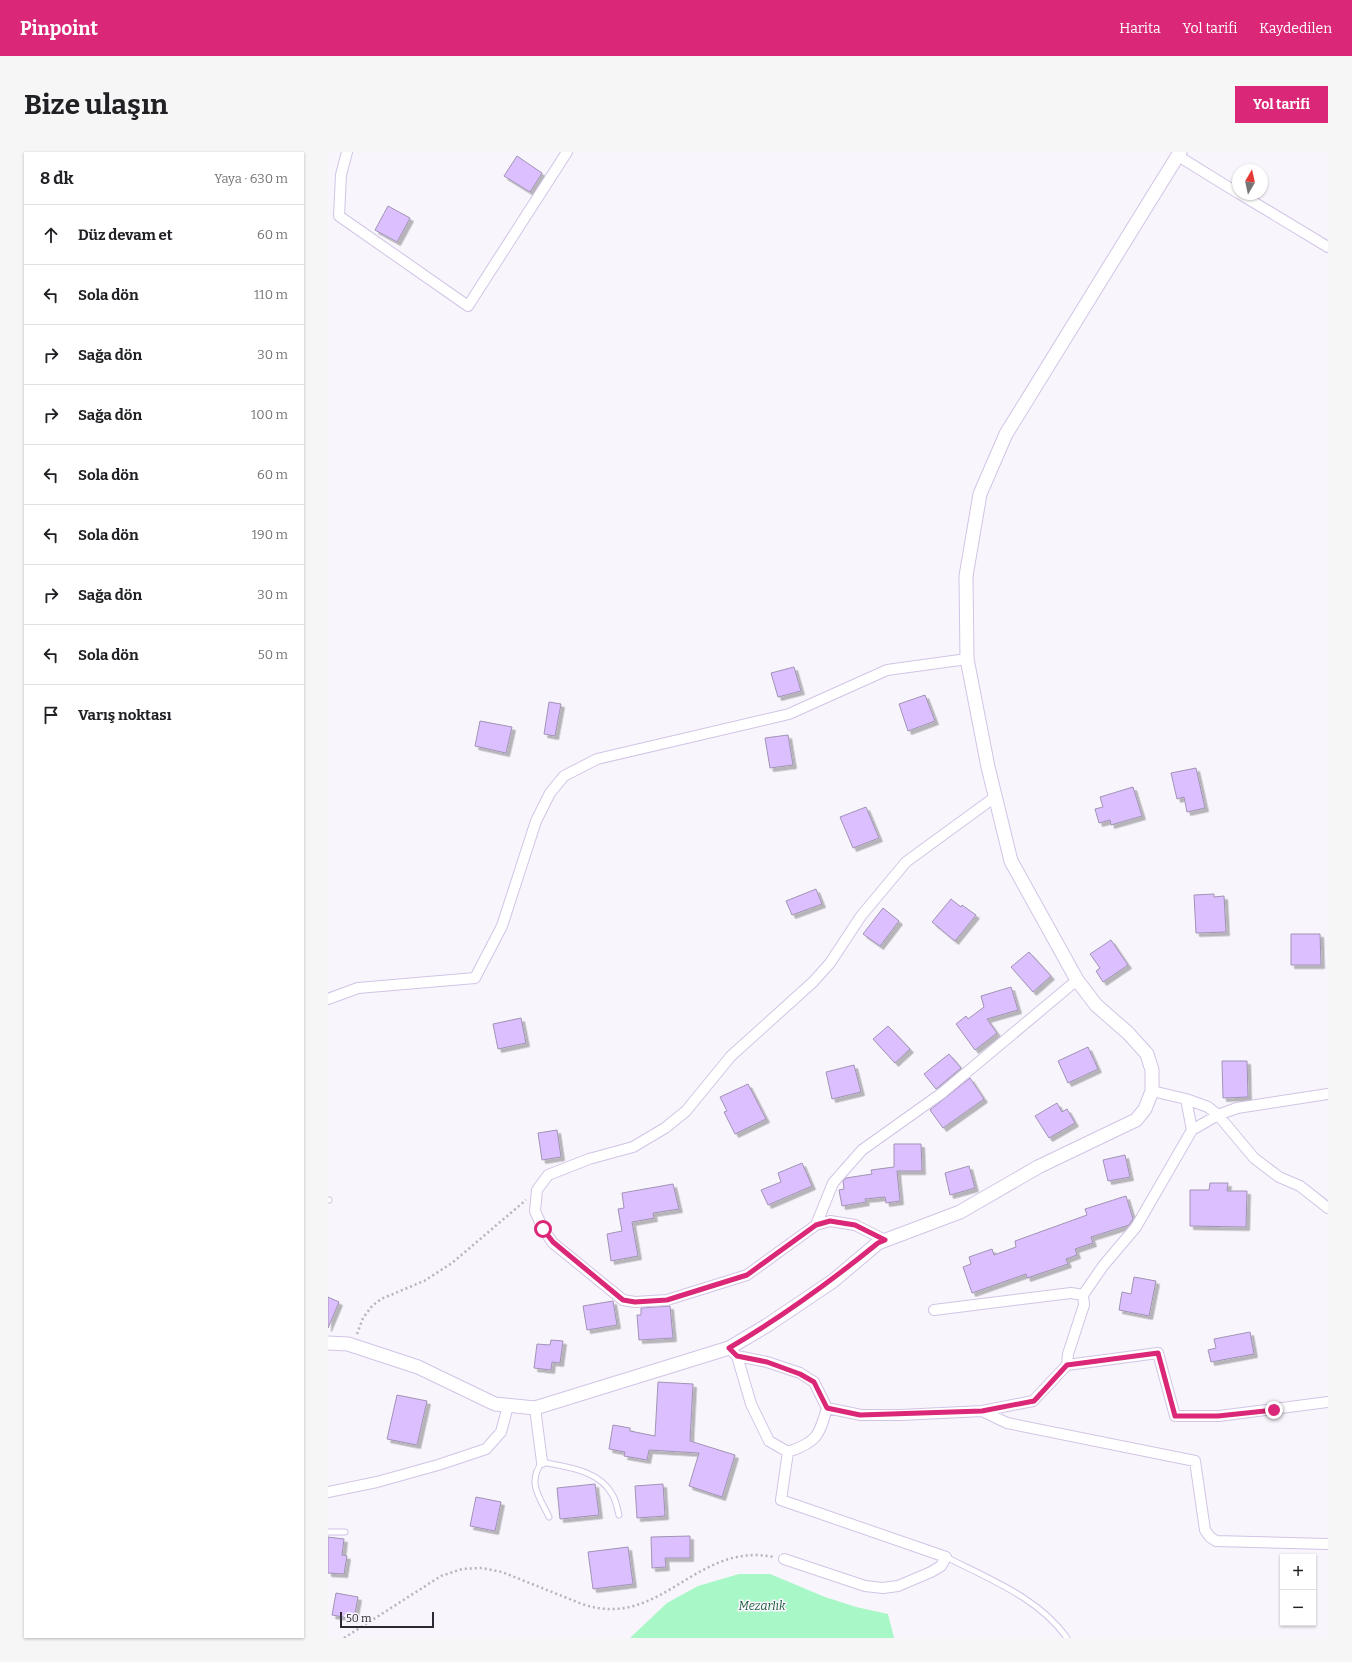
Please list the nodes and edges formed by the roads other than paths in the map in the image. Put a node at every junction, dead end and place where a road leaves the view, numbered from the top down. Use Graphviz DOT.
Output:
graph roads {
  1 [pos="347,152"];
  2 [pos="567,152"];
  3 [pos="1179,154"];
  4 [pos="1232,188"];
  5 [pos="1251,200"];
  6 [pos="1328,247"];
  7 [pos="967,659"];
  8 [pos="995,797"];
  9 [pos="1077,980"];
  10 [pos="328,999"];
  11 [pos="1152,1091"];
  12 [pos="1328,1094"];
  13 [pos="1186,1098"];
  14 [pos="1218,1115"];
  15 [pos="1192,1130"];
  16 [pos="1328,1208"];
  17 [pos="816,1225"];
  18 [pos="885,1240"];
  19 [pos="1083,1295"];
  20 [pos="934,1310"];
  21 [pos="328,1343"];
  22 [pos="733,1352"];
  23 [pos="1067,1365"];
  24 [pos="1328,1402"];
  25 [pos="508,1406"];
  26 [pos="535,1408"];
  27 [pos="827,1408"];
  28 [pos="982,1411"];
  29 [pos="788,1452"];
  30 [pos="542,1462"];
  31 [pos="328,1492"];
  32 [pos="619,1515"];
  33 [pos="549,1517"];
  34 [pos="328,1532"];
  35 [pos="345,1532"];
  36 [pos="1328,1544"];
  37 [pos="946,1557"];
  38 [pos="784,1559"];
  39 [pos="1067,1638"];
  1 -- 2 [label="street"];
  3 -- 4 [label="street"];
  3 -- 7 [label="street"];
  5 -- 6 [label="street"];
  7 -- 8 [label="street"];
  7 -- 10 [label="street"];
  8 -- 9 [label="street"];
  8 -- 17 [label="street"];
  9 -- 11 [label="street"];
  9 -- 17 [label="street"];
  11 -- 13 [label="street"];
  11 -- 18 [label="street"];
  12 -- 14 [label="street"];
  13 -- 14 [label="street"];
  13 -- 15 [label="street"];
  14 -- 15 [label="street"];
  14 -- 16 [label="street"];
  15 -- 19 [label="street"];
  17 -- 18 [label="street"];
  18 -- 22 [label="street"];
  19 -- 20 [label="street"];
  19 -- 23 [label="street"];
  21 -- 25 [label="street"];
  22 -- 26 [label="street"];
  22 -- 27 [label="street"];
  22 -- 29 [label="street"];
  23 -- 24 [label="street"];
  23 -- 28 [label="street"];
  25 -- 26 [label="street"];
  25 -- 31 [label="street"];
  26 -- 30 [label="street"];
  27 -- 28 [label="street"];
  27 -- 29 [label="street"];
  28 -- 36 [label="street"];
  29 -- 37 [label="street"];
  30 -- 32 [label="lane"];
  30 -- 33 [label="lane"];
  34 -- 35 [label="lane"];
  37 -- 38 [label="street"];
  37 -- 39 [label="lane"];
}
